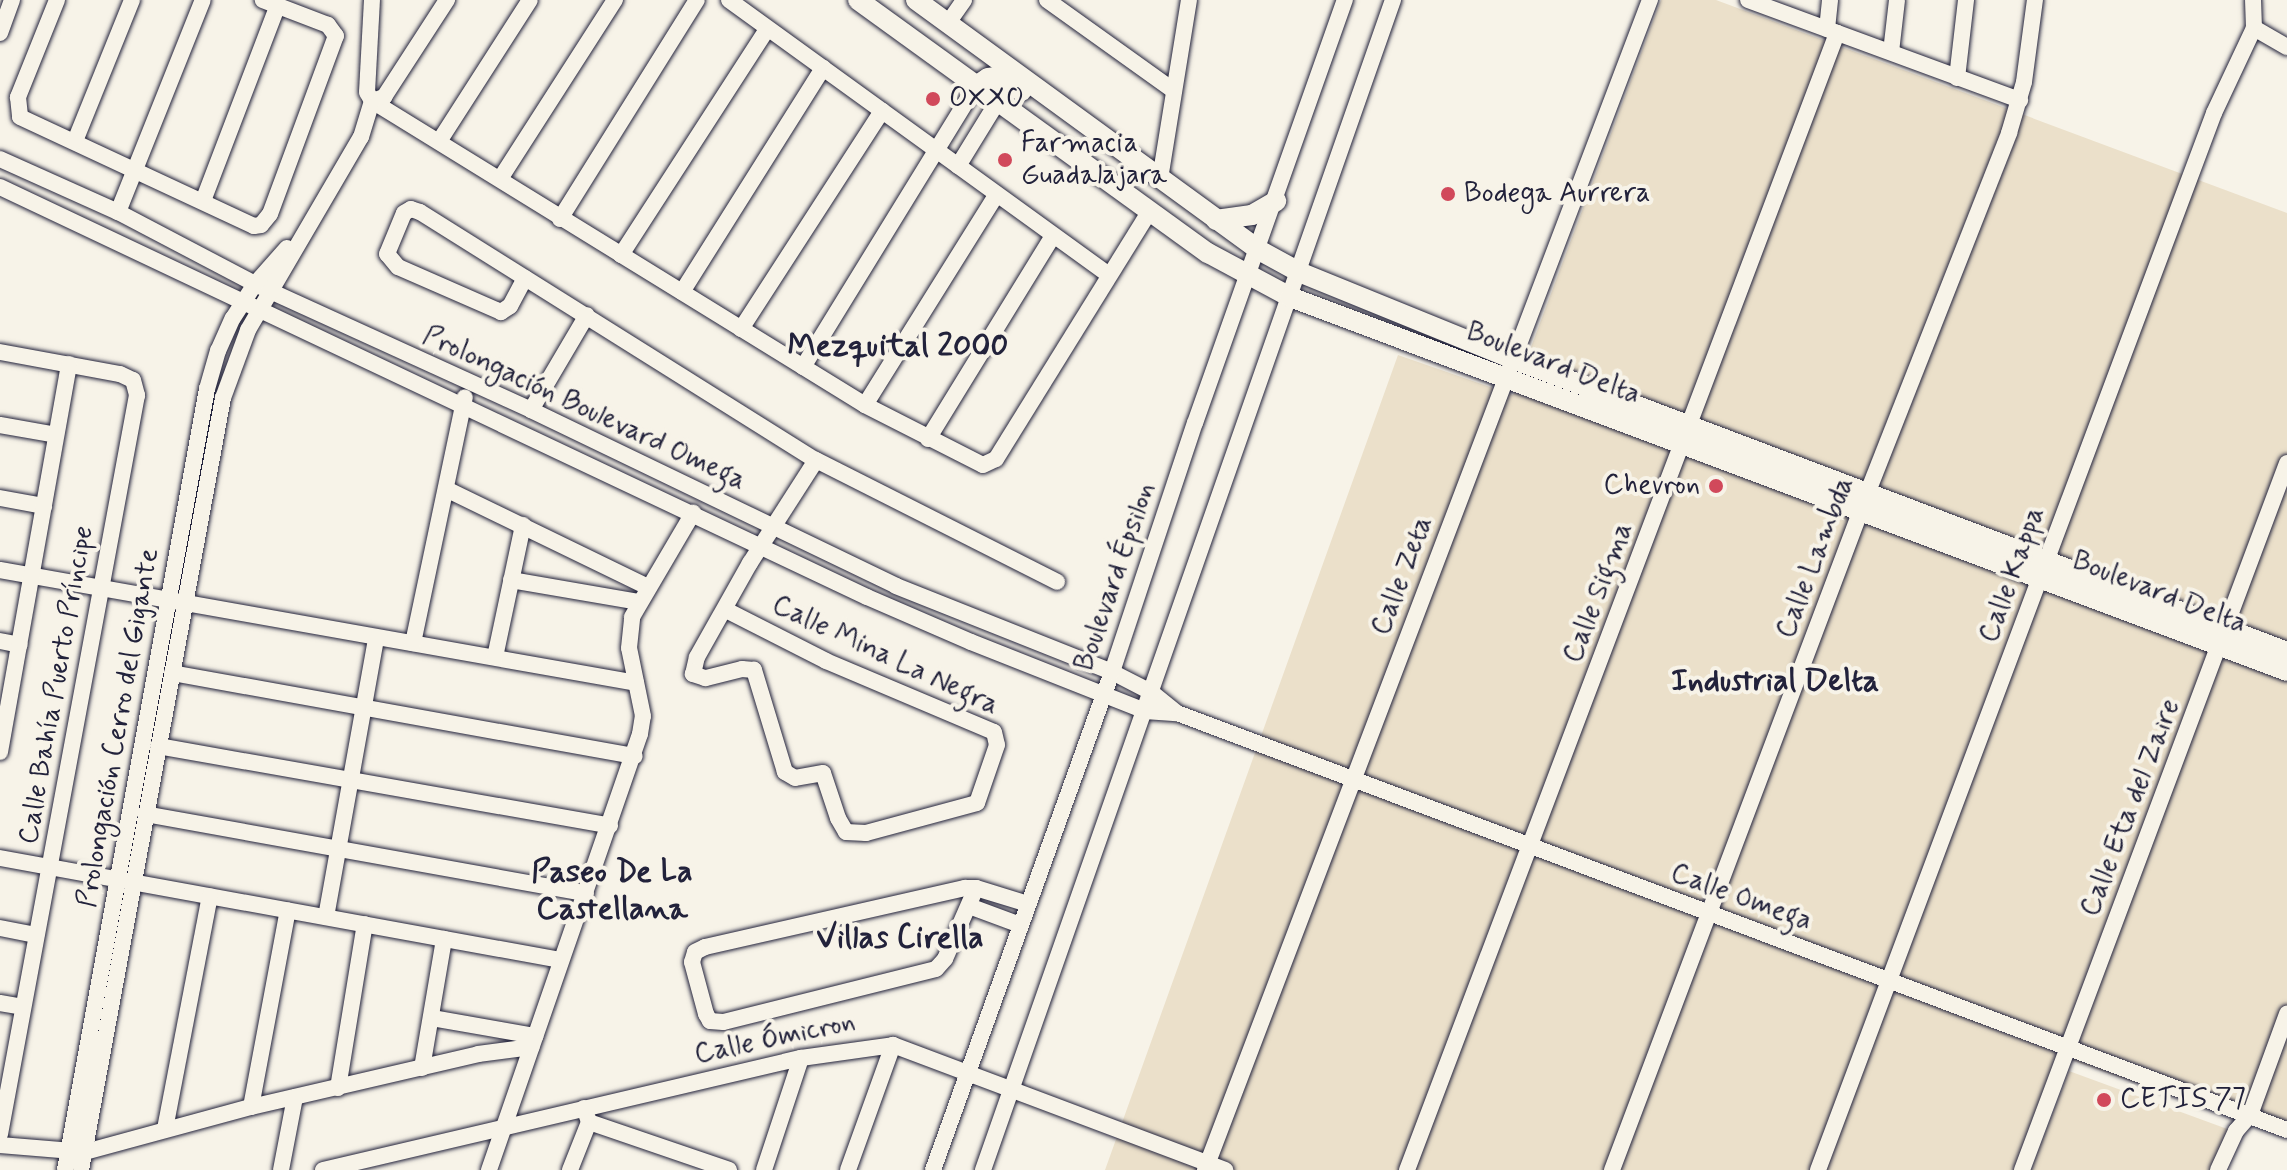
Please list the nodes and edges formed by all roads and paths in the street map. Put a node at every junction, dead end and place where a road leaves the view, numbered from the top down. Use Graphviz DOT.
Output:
graph roads {
  1 [pos="12,0"];
  2 [pos="57,0"];
  3 [pos="132,0"];
  4 [pos="203,0"];
  5 [pos="372,0"];
  6 [pos="447,0"];
  7 [pos="530,0"];
  8 [pos="615,0"];
  9 [pos="697,0"];
  10 [pos="729,0"];
  11 [pos="858,0"];
  12 [pos="916,0"];
  13 [pos="964,0"];
  14 [pos="1047,0"];
  15 [pos="1172,0"];
  16 [pos="1345,0"];
  17 [pos="1393,0"];
  18 [pos="1650,0"];
  19 [pos="1830,0"];
  20 [pos="1897,0"];
  21 [pos="1966,0"];
  22 [pos="2035,0"];
  23 [pos="2253,0"];
  24 [pos="1758,2"];
  25 [pos="271,3"];
  26 [pos="1188,6"];
  27 [pos="948,23"];
  28 [pos="2254,28"];
  29 [pos="767,29"];
  30 [pos="1832,31"];
  31 [pos="0,33"];
  32 [pos="2287,47"];
  33 [pos="1891,52"];
  34 [pos="823,68"];
  35 [pos="1957,78"];
  36 [pos="976,86"];
  37 [pos="1174,91"];
  38 [pos="2020,100"];
  39 [pos="372,101"];
  40 [pos="998,101"];
  41 [pos="882,111"];
  42 [pos="1077,120"];
  43 [pos="440,140"];
  44 [pos="75,141"];
  45 [pos="935,150"];
  46 [pos="0,160"];
  47 [pos="958,166"];
  48 [pos="138,170"];
  49 [pos="500,179"];
  50 [pos="1160,179"];
  51 [pos="0,187"];
  52 [pos="19,195"];
  53 [pos="996,195"];
  54 [pos="203,201"];
  55 [pos="1276,201"];
  56 [pos="50,210"];
  57 [pos="112,210"];
  58 [pos="1150,211"];
  59 [pos="560,219"];
  60 [pos="1216,220"];
  61 [pos="148,227"];
  62 [pos="1053,236"];
  63 [pos="1257,249"];
  64 [pos="621,255"];
  65 [pos="1299,272"];
  66 [pos="1109,275"];
  67 [pos="1247,276"];
  68 [pos="525,278"];
  69 [pos="200,280"];
  70 [pos="263,287"];
  71 [pos="682,292"];
  72 [pos="1290,297"];
  73 [pos="243,301"];
  74 [pos="259,309"];
  75 [pos="587,315"];
  76 [pos="741,329"];
  77 [pos="0,352"];
  78 [pos="69,364"];
  79 [pos="803,367"];
  80 [pos="1510,368"];
  81 [pos="469,384"];
  82 [pos="463,405"];
  83 [pos="865,405"];
  84 [pos="531,410"];
  85 [pos="0,425"];
  86 [pos="56,435"];
  87 [pos="1687,435"];
  88 [pos="928,439"];
  89 [pos="816,460"];
  90 [pos="2287,463"];
  91 [pos="446,489"];
  92 [pos="0,498"];
  93 [pos="1865,503"];
  94 [pos="44,506"];
  95 [pos="693,513"];
  96 [pos="523,525"];
  97 [pos="774,527"];
  98 [pos="762,546"];
  99 [pos="0,570"];
  100 [pos="2042,570"];
  101 [pos="31,576"];
  102 [pos="511,580"];
  103 [pos="1057,582"];
  104 [pos="648,587"];
  105 [pos="101,588"];
  106 [pos="176,601"];
  107 [pos="638,602"];
  108 [pos="726,610"];
  109 [pos="2224,638"];
  110 [pos="376,639"];
  111 [pos="0,641"];
  112 [pos="413,643"];
  113 [pos="20,645"];
  114 [pos="2287,652"];
  115 [pos="495,657"];
  116 [pos="2287,671"];
  117 [pos="1112,672"];
  118 [pos="172,673"];
  119 [pos="636,683"];
  120 [pos="1151,692"];
  121 [pos="1104,693"];
  122 [pos="365,705"];
  123 [pos="1145,711"];
  124 [pos="1177,713"];
  125 [pos="4,714"];
  126 [pos="158,746"];
  127 [pos="0,752"];
  128 [pos="635,756"];
  129 [pos="353,779"];
  130 [pos="1354,780"];
  131 [pos="145,814"];
  132 [pos="610,826"];
  133 [pos="1531,845"];
  134 [pos="340,848"];
  135 [pos="0,858"];
  136 [pos="50,868"];
  137 [pos="125,880"];
  138 [pos="976,888"];
  139 [pos="586,893"];
  140 [pos="210,896"];
  141 [pos="1028,904"];
  142 [pos="969,906"];
  143 [pos="288,910"];
  144 [pos="1708,914"];
  145 [pos="326,917"];
  146 [pos="365,924"];
  147 [pos="1020,925"];
  148 [pos="0,928"];
  149 [pos="36,935"];
  150 [pos="444,939"];
  151 [pos="560,960"];
  152 [pos="1890,981"];
  153 [pos="0,1003"];
  154 [pos="23,1007"];
  155 [pos="2287,1014"];
  156 [pos="432,1018"];
  157 [pos="533,1042"];
  158 [pos="893,1045"];
  159 [pos="2068,1048"];
  160 [pos="801,1058"];
  161 [pos="422,1068"];
  162 [pos="6,1074"];
  163 [pos="966,1074"];
  164 [pos="1012,1087"];
  165 [pos="338,1088"];
  166 [pos="295,1097"];
  167 [pos="251,1107"];
  168 [pos="587,1115"];
  169 [pos="2250,1115"];
  170 [pos="506,1128"];
  171 [pos="165,1129"];
  172 [pos="2287,1130"];
  173 [pos="0,1134"];
  174 [pos="0,1145"];
  175 [pos="72,1158"];
  176 [pos="1206,1167"];
  177 [pos="81,1170"];
  178 [pos="281,1170"];
  179 [pos="323,1170"];
  180 [pos="489,1170"];
  181 [pos="570,1170"];
  182 [pos="729,1170"];
  183 [pos="764,1170"];
  184 [pos="848,1170"];
  185 [pos="933,1170"];
  186 [pos="983,1170"];
  187 [pos="1225,1170"];
  188 [pos="1407,1170"];
  189 [pos="1612,1170"];
  190 [pos="1818,1170"];
  191 [pos="2022,1170"];
  192 [pos="2218,1170"];
  1 -- 31 [label="street"];
  2 -- 44 [label="street"];
  3 -- 44 [label="street"];
  4 -- 48 [label="street"];
  5 -- 39 [label="street"];
  6 -- 39 [label="street"];
  7 -- 43 [label="street"];
  8 -- 49 [label="street"];
  9 -- 59 [label="street"];
  10 -- 29 [label="street"];
  11 -- 36 [label="main road, Boulevard Delta"];
  12 -- 27 [label="main road, Boulevard Delta"];
  13 -- 27 [label="street"];
  14 -- 37 [label="street"];
  15 -- 26 [label="street"];
  16 -- 55 [label="street, Boulevard Épsilon"];
  17 -- 65 [label="street"];
  18 -- 80 [label="street, Calle Zeta"];
  19 -- 30 [label="street, Calle Sigma"];
  20 -- 33 [label="street"];
  21 -- 35 [label="street"];
  22 -- 38 [label="street, Calle Lambda"];
  23 -- 28 [label="street, Calle Kappa"];
  24 -- 30 [label="street"];
  25 -- 54 [label="street"];
  25 -- 54 [label="street"];
  26 -- 37 [label="street"];
  27 -- 42 [label="main road, Boulevard Delta"];
  28 -- 32 [label="street"];
  28 -- 100 [label="street, Calle Kappa"];
  29 -- 34 [label="street"];
  29 -- 64 [label="street"];
  30 -- 33 [label="street"];
  30 -- 87 [label="street, Calle Sigma"];
  33 -- 35 [label="street"];
  34 -- 41 [label="street"];
  34 -- 71 [label="street"];
  35 -- 38 [label="street"];
  36 -- 40 [label="main road, Boulevard Delta"];
  36 -- 42 [label="main road"];
  36 -- 45 [label="street"];
  37 -- 50 [label="street"];
  38 -- 93 [label="street, Calle Lambda"];
  39 -- 43 [label="street"];
  39 -- 70 [label="street"];
  40 -- 47 [label="street"];
  40 -- 58 [label="main road, Boulevard Delta"];
  41 -- 45 [label="street"];
  41 -- 76 [label="street"];
  42 -- 50 [label="main road, Boulevard Delta"];
  43 -- 49 [label="street"];
  44 -- 48 [label="street"];
  45 -- 47 [label="street"];
  45 -- 79 [label="street"];
  46 -- 52 [label="street"];
  46 -- 57 [label="street, Prolongación Boulevard Omega"];
  47 -- 53 [label="street"];
  48 -- 54 [label="street"];
  48 -- 57 [label="street"];
  49 -- 59 [label="street"];
  50 -- 60 [label="main road, Boulevard Delta"];
  51 -- 52 [label="street, Prolongación Boulevard Omega"];
  52 -- 56 [label="street, Prolongación Boulevard Omega"];
  53 -- 62 [label="street"];
  53 -- 83 [label="street"];
  55 -- 60 [label="main road"];
  55 -- 63 [label="street, Boulevard Épsilon"];
  56 -- 57 [label="street"];
  56 -- 69 [label="street, Prolongación Boulevard Omega"];
  57 -- 61 [label="street, Prolongación Boulevard Omega"];
  58 -- 66 [label="street"];
  58 -- 67 [label="main road, Boulevard Delta"];
  59 -- 64 [label="street"];
  60 -- 63 [label="main road, Boulevard Delta"];
  61 -- 69 [label="street"];
  61 -- 70 [label="street, Prolongación Boulevard Omega"];
  62 -- 66 [label="street"];
  62 -- 88 [label="street"];
  63 -- 65 [label="main road, Boulevard Delta"];
  63 -- 67 [label="street, Boulevard Épsilon"];
  64 -- 71 [label="street"];
  65 -- 72 [label="street"];
  65 -- 80 [label="main road, Boulevard Delta"];
  66 -- 88 [label="street"];
  67 -- 72 [label="main road, Boulevard Delta"];
  67 -- 117 [label="street, Boulevard Épsilon"];
  68 -- 68 [label="street"];
  68 -- 75 [label="street"];
  69 -- 73 [label="street, Prolongación Boulevard Omega"];
  70 -- 73 [label="street, Prolongación Cerro del Gigante"];
  70 -- 74 [label="street, Prolongación Cerro del Gigante"];
  70 -- 81 [label="street, Prolongación Boulevard Omega"];
  71 -- 76 [label="street"];
  72 -- 80 [label="main road, Boulevard Delta"];
  72 -- 120 [label="street"];
  73 -- 74 [label="street, Prolongación Boulevard Omega"];
  73 -- 106 [label="street, Prolongación Cerro del Gigante"];
  74 -- 82 [label="street, Prolongación Boulevard Omega"];
  74 -- 106 [label="street, Prolongación Cerro del Gigante"];
  75 -- 84 [label="street"];
  75 -- 89 [label="street"];
  76 -- 79 [label="street"];
  77 -- 78 [label="street, Calle Bahía Puerto Príncipe"];
  78 -- 86 [label="street"];
  78 -- 105 [label="street, Calle Bahía Puerto Príncipe"];
  79 -- 83 [label="street"];
  80 -- 87 [label="main road, Boulevard Delta"];
  80 -- 130 [label="street, Calle Zeta"];
  81 -- 82 [label="street"];
  81 -- 84 [label="street, Prolongación Boulevard Omega"];
  82 -- 91 [label="street"];
  82 -- 95 [label="street, Prolongación Boulevard Omega"];
  83 -- 88 [label="street"];
  84 -- 97 [label="street, Prolongación Boulevard Omega"];
  85 -- 86 [label="street"];
  86 -- 94 [label="street"];
  87 -- 93 [label="main road, Boulevard Delta"];
  87 -- 133 [label="street, Calle Sigma"];
  89 -- 97 [label="street, Calle Mina La Negra"];
  89 -- 103 [label="street"];
  90 -- 109 [label="street, Calle Eta del Zaire"];
  91 -- 96 [label="street"];
  91 -- 112 [label="street"];
  92 -- 94 [label="street"];
  93 -- 100 [label="main road, Boulevard Delta"];
  93 -- 144 [label="street, Calle Lambda"];
  94 -- 101 [label="street"];
  95 -- 98 [label="street, Prolongación Boulevard Omega"];
  95 -- 104 [label="street"];
  96 -- 102 [label="street"];
  96 -- 104 [label="street"];
  97 -- 98 [label="street, Calle Mina La Negra"];
  97 -- 117 [label="street, Prolongación Boulevard Omega"];
  98 -- 108 [label="street, Calle Mina La Negra"];
  98 -- 121 [label="street, Prolongación Boulevard Omega"];
  99 -- 101 [label="street"];
  100 -- 109 [label="main road, Boulevard Delta"];
  100 -- 152 [label="street, Calle Kappa"];
  101 -- 105 [label="street"];
  101 -- 113 [label="street"];
  102 -- 107 [label="street"];
  102 -- 115 [label="street"];
  104 -- 107 [label="street"];
  105 -- 106 [label="street"];
  105 -- 136 [label="street, Calle Bahía Puerto Príncipe"];
  106 -- 110 [label="street"];
  106 -- 118 [label="street, Prolongación Cerro del Gigante"];
  106 -- 137 [label="street, Prolongación Cerro del Gigante"];
  107 -- 119 [label="street"];
  108 -- 108 [label="street, Calle Mina La Negra"];
  109 -- 114 [label="main road, Boulevard Delta"];
  109 -- 116 [label="main road, Boulevard Delta"];
  109 -- 159 [label="street, Calle Eta del Zaire"];
  110 -- 112 [label="street"];
  110 -- 122 [label="street"];
  111 -- 113 [label="street"];
  112 -- 115 [label="street"];
  113 -- 125 [label="street"];
  115 -- 119 [label="street"];
  117 -- 120 [label="street, Prolongación Boulevard Omega"];
  117 -- 121 [label="street, Boulevard Épsilon"];
  118 -- 122 [label="street"];
  118 -- 126 [label="street, Prolongación Cerro del Gigante"];
  119 -- 128 [label="street"];
  120 -- 123 [label="street"];
  120 -- 124 [label="street, Calle Omega"];
  121 -- 123 [label="street, Prolongación Boulevard Omega"];
  121 -- 141 [label="street, Boulevard Épsilon"];
  122 -- 128 [label="street"];
  122 -- 129 [label="street"];
  123 -- 124 [label="street, Calle Omega"];
  123 -- 164 [label="street"];
  124 -- 130 [label="street, Calle Omega"];
  125 -- 127 [label="street"];
  126 -- 129 [label="street"];
  126 -- 131 [label="street, Prolongación Cerro del Gigante"];
  128 -- 132 [label="street"];
  129 -- 132 [label="street"];
  129 -- 134 [label="street"];
  130 -- 133 [label="street, Calle Omega"];
  130 -- 176 [label="street, Calle Zeta"];
  131 -- 134 [label="street"];
  131 -- 137 [label="street, Prolongación Cerro del Gigante"];
  132 -- 139 [label="street"];
  133 -- 144 [label="street, Calle Omega"];
  133 -- 188 [label="street, Calle Sigma"];
  134 -- 139 [label="street"];
  134 -- 145 [label="street"];
  135 -- 136 [label="street"];
  136 -- 137 [label="street"];
  136 -- 149 [label="street, Calle Bahía Puerto Príncipe"];
  137 -- 140 [label="street"];
  137 -- 175 [label="street, Prolongación Cerro del Gigante"];
  138 -- 141 [label="street"];
  138 -- 142 [label="street"];
  138 -- 142 [label="street"];
  139 -- 151 [label="street"];
  140 -- 143 [label="street"];
  140 -- 171 [label="street"];
  141 -- 147 [label="street, Boulevard Épsilon"];
  142 -- 147 [label="street"];
  143 -- 145 [label="street"];
  143 -- 167 [label="street"];
  144 -- 152 [label="street, Calle Omega"];
  144 -- 189 [label="street, Calle Lambda"];
  145 -- 146 [label="street"];
  146 -- 150 [label="street"];
  146 -- 165 [label="street"];
  147 -- 163 [label="street, Boulevard Épsilon"];
  148 -- 149 [label="street"];
  149 -- 154 [label="street, Calle Bahía Puerto Príncipe"];
  150 -- 151 [label="street"];
  150 -- 156 [label="street"];
  151 -- 157 [label="street"];
  152 -- 159 [label="street, Calle Omega"];
  152 -- 190 [label="street, Calle Kappa"];
  153 -- 154 [label="street"];
  154 -- 162 [label="street, Calle Bahía Puerto Príncipe"];
  155 -- 169 [label="street"];
  156 -- 157 [label="street"];
  156 -- 161 [label="street"];
  157 -- 161 [label="street"];
  157 -- 170 [label="street"];
  158 -- 160 [label="street, Calle Ómicron"];
  158 -- 163 [label="street, Calle Ómicron"];
  158 -- 184 [label="street"];
  159 -- 169 [label="street, Calle Omega"];
  159 -- 191 [label="street, Calle Eta del Zaire"];
  160 -- 168 [label="street, Calle Ómicron"];
  160 -- 183 [label="street"];
  161 -- 165 [label="street"];
  162 -- 173 [label="street, Calle Bahía Puerto Príncipe"];
  163 -- 164 [label="street, Calle Ómicron"];
  163 -- 185 [label="street, Boulevard Épsilon"];
  164 -- 176 [label="street, Calle Ómicron"];
  164 -- 186 [label="street"];
  165 -- 166 [label="street"];
  166 -- 167 [label="street"];
  166 -- 178 [label="street"];
  167 -- 171 [label="street"];
  168 -- 170 [label="street, Calle Ómicron"];
  168 -- 181 [label="street"];
  168 -- 182 [label="street"];
  169 -- 172 [label="street, Calle Omega"];
  169 -- 192 [label="street"];
  170 -- 179 [label="street, Calle Ómicron"];
  170 -- 180 [label="street"];
  171 -- 175 [label="street"];
  174 -- 175 [label="street"];
  175 -- 177 [label="street, Prolongación Cerro del Gigante"];
  176 -- 187 [label="street, Calle Ómicron"];
}
